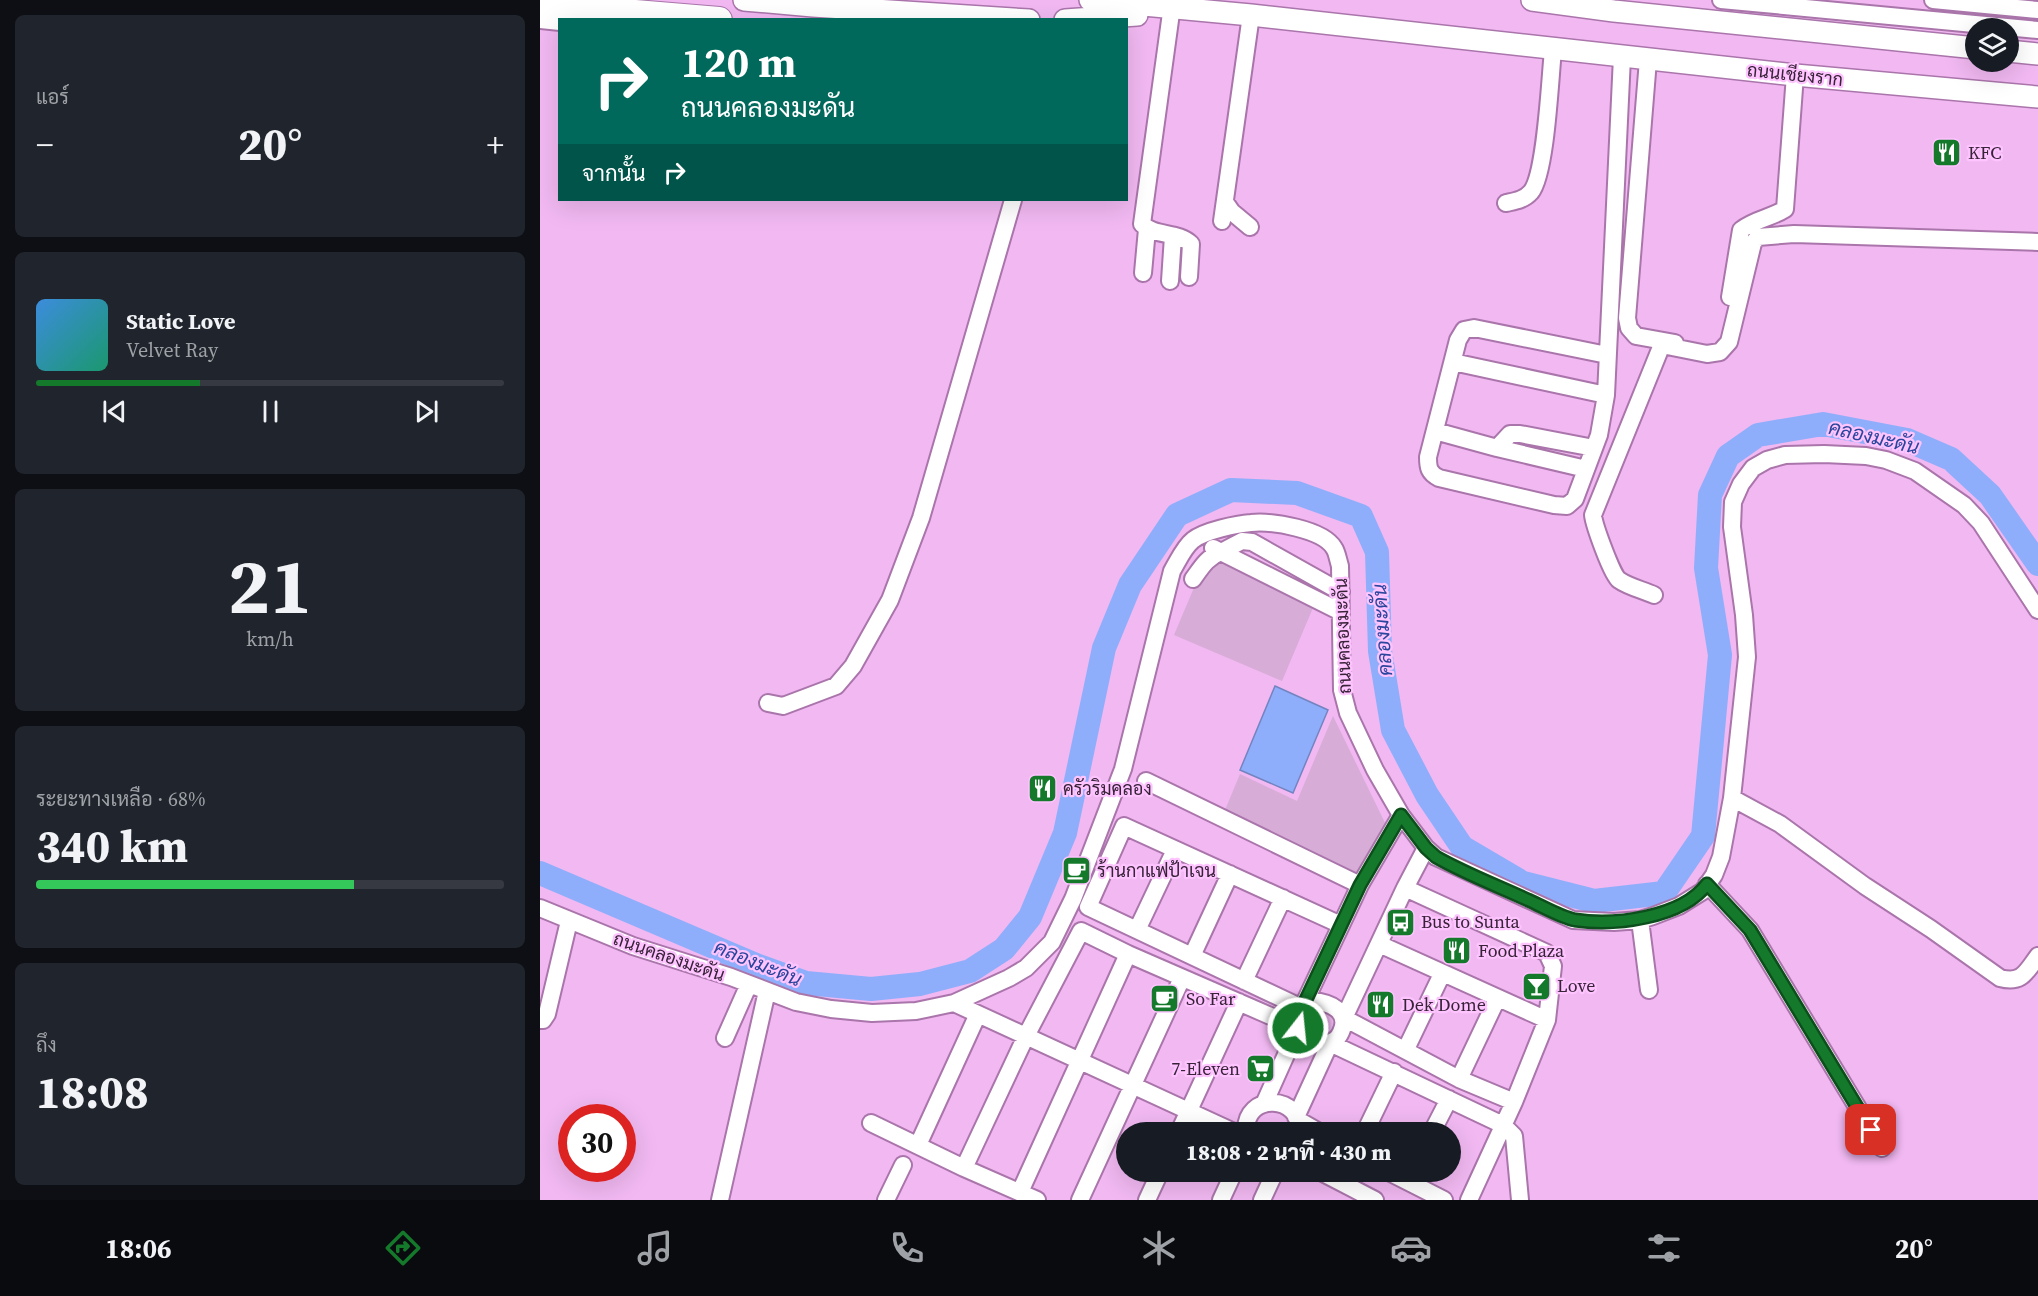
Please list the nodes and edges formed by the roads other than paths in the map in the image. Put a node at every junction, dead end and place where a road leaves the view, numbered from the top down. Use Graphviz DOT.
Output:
graph roads {
  1 [pos="744,0"];
  2 [pos="1090,0"];
  3 [pos="1532,0"];
  4 [pos="1721,0"];
  5 [pos="1814,0"];
  6 [pos="1933,0"];
  7 [pos="1770,3"];
  8 [pos="540,5"];
  9 [pos="1194,10"];
  10 [pos="2038,10"];
  11 [pos="1171,13"];
  12 [pos="634,15"];
  13 [pos="1251,15"];
  14 [pos="691,18"];
  15 [pos="998,18"];
  16 [pos="1095,18"];
  17 [pos="540,20"];
  18 [pos="558,22"];
  19 [pos="2038,30"];
  20 [pos="1965,47"];
  21 [pos="1552,50"];
  22 [pos="2019,52"];
  23 [pos="2038,54"];
  24 [pos="1622,57"];
  25 [pos="1648,60"];
  26 [pos="1795,75"];
  27 [pos="2038,98"];
  28 [pos="1013,201"];
  29 [pos="1225,202"];
  30 [pos="1506,203"];
  31 [pos="1222,221"];
  32 [pos="1250,227"];
  33 [pos="1147,230"];
  34 [pos="1173,237"];
  35 [pos="2038,242"];
  36 [pos="1143,273"];
  37 [pos="1189,277"];
  38 [pos="1170,281"];
  39 [pos="1607,355"];
  40 [pos="1453,362"];
  41 [pos="1606,395"];
  42 [pos="1435,431"];
  43 [pos="1497,448"];
  44 [pos="1594,448"];
  45 [pos="1586,469"];
  46 [pos="1193,540"];
  47 [pos="1221,552"];
  48 [pos="1192,579"];
  49 [pos="1341,592"];
  50 [pos="1654,595"];
  51 [pos="2038,610"];
  52 [pos="1341,612"];
  53 [pos="768,704"];
  54 [pos="1146,781"];
  55 [pos="1732,798"];
  56 [pos="1401,815"];
  57 [pos="1426,848"];
  58 [pos="1175,850"];
  59 [pos="1230,874"];
  60 [pos="1707,884"];
  61 [pos="1360,885"];
  62 [pos="1405,888"];
  63 [pos="1283,898"];
  64 [pos="540,908"];
  65 [pos="1640,920"];
  66 [pos="569,921"];
  67 [pos="1341,925"];
  68 [pos="1137,930"];
  69 [pos="1379,944"];
  70 [pos="1128,954"];
  71 [pos="1192,956"];
  72 [pos="2038,956"];
  73 [pos="1442,974"];
  74 [pos="1182,978"];
  75 [pos="1244,981"];
  76 [pos="749,984"];
  77 [pos="1649,990"];
  78 [pos="767,991"];
  79 [pos="1497,999"];
  80 [pos="1239,1002"];
  81 [pos="954,1003"];
  82 [pos="1302,1008"];
  83 [pos="978,1014"];
  84 [pos="1344,1018"];
  85 [pos="540,1020"];
  86 [pos="1547,1020"];
  87 [pos="1298,1028"];
  88 [pos="1026,1036"];
  89 [pos="725,1038"];
  90 [pos="1330,1043"];
  91 [pos="1406,1049"];
  92 [pos="1080,1062"];
  93 [pos="1394,1072"];
  94 [pos="1459,1078"];
  95 [pos="1131,1085"];
  96 [pos="1449,1099"];
  97 [pos="1514,1102"];
  98 [pos="1264,1104"];
  99 [pos="1189,1112"];
  100 [pos="1184,1122"];
  101 [pos="1212,1122"];
  102 [pos="1246,1122"];
  103 [pos="1297,1122"];
  104 [pos="1298,1122"];
  105 [pos="1370,1122"];
  106 [pos="1437,1122"];
  107 [pos="871,1123"];
  108 [pos="1503,1125"];
  109 [pos="918,1145"];
  110 [pos="1882,1148"];
  111 [pos="903,1165"];
  112 [pos="964,1168"];
  113 [pos="1155,1182"];
  114 [pos="1229,1182"];
  115 [pos="1270,1182"];
  116 [pos="1340,1182"];
  117 [pos="1418,1182"];
  118 [pos="1020,1192"];
  119 [pos="720,1200"];
  120 [pos="886,1200"];
  121 [pos="1037,1200"];
  122 [pos="1080,1200"];
  123 [pos="1147,1200"];
  124 [pos="1221,1200"];
  125 [pos="1262,1200"];
  126 [pos="1375,1200"];
  127 [pos="1444,1200"];
  128 [pos="1469,1200"];
  129 [pos="1520,1200"];
  1 -- 15 [label="main road"];
  2 -- 9 [label="main road"];
  3 -- 20 [label="main road"];
  4 -- 7 [label="street"];
  5 -- 7 [label="street"];
  6 -- 10 [label="street"];
  7 -- 19 [label="street"];
  8 -- 12 [label="highway"];
  9 -- 11 [label="main road"];
  9 -- 13 [label="main road"];
  11 -- 16 [label="main road"];
  11 -- 33 [label="street"];
  12 -- 14 [label="highway"];
  13 -- 21 [label="main road, ถนนเชียงราก"];
  13 -- 29 [label="street"];
  17 -- 18 [label="street"];
  21 -- 24 [label="main road, ถนนเชียงราก"];
  21 -- 30 [label="street"];
  22 -- 23 [label="main road"];
  24 -- 25 [label="main road, ถนนเชียงราก"];
  24 -- 39 [label="street"];
  25 -- 26 [label="main road, ถนนเชียงราก"];
  25 -- 26 [label="street"];
  26 -- 27 [label="main road, ถนนเชียงราก"];
  28 -- 53 [label="street"];
  29 -- 31 [label="street"];
  29 -- 32 [label="street"];
  33 -- 34 [label="street"];
  33 -- 36 [label="street"];
  34 -- 37 [label="street"];
  34 -- 38 [label="street"];
  35 -- 50 [label="street"];
  39 -- 40 [label="street"];
  39 -- 41 [label="street"];
  40 -- 41 [label="street"];
  40 -- 42 [label="street"];
  41 -- 44 [label="street"];
  42 -- 43 [label="street"];
  42 -- 45 [label="street"];
  43 -- 44 [label="street"];
  43 -- 45 [label="street"];
  44 -- 45 [label="street"];
  46 -- 47 [label="street"];
  46 -- 49 [label="street, ถนนคลองมะดัน"];
  46 -- 81 [label="street, ถนนคลองมะดัน"];
  47 -- 48 [label="street"];
  47 -- 49 [label="street"];
  47 -- 52 [label="street"];
  49 -- 52 [label="street, ถนนคลองมะดัน"];
  51 -- 55 [label="street, ถนนคลองมะดัน"];
  52 -- 56 [label="street, ถนนคลองมะดัน"];
  54 -- 61 [label="street"];
  55 -- 60 [label="street, ถนนคลองมะดัน"];
  55 -- 72 [label="street"];
  56 -- 57 [label="street, ถนนคลองมะดัน"];
  56 -- 61 [label="street"];
  57 -- 62 [label="street"];
  57 -- 65 [label="street, ถนนคลองมะดัน"];
  58 -- 59 [label="street"];
  58 -- 68 [label="street"];
  58 -- 68 [label="street"];
  59 -- 63 [label="street"];
  59 -- 71 [label="street"];
  60 -- 65 [label="street, ถนนคลองมะดัน"];
  60 -- 110 [label="street"];
  61 -- 67 [label="street"];
  62 -- 69 [label="street"];
  62 -- 86 [label="street"];
  63 -- 67 [label="street"];
  63 -- 75 [label="street"];
  64 -- 66 [label="street, ถนนคลองมะดัน"];
  65 -- 77 [label="street"];
  66 -- 76 [label="street, ถนนคลองมะดัน"];
  66 -- 85 [label="street"];
  67 -- 82 [label="street"];
  68 -- 71 [label="street"];
  69 -- 73 [label="street"];
  69 -- 84 [label="street"];
  70 -- 74 [label="street"];
  70 -- 88 [label="street"];
  70 -- 92 [label="street"];
  71 -- 75 [label="street"];
  73 -- 79 [label="street"];
  73 -- 91 [label="street"];
  74 -- 80 [label="street"];
  74 -- 95 [label="street"];
  75 -- 82 [label="street"];
  76 -- 78 [label="street, ถนนคลองมะดัน"];
  76 -- 89 [label="street"];
  78 -- 81 [label="street, ถนนคลองมะดัน"];
  78 -- 119 [label="street"];
  79 -- 86 [label="street"];
  79 -- 94 [label="street"];
  80 -- 87 [label="street"];
  80 -- 99 [label="street"];
  81 -- 83 [label="street"];
  82 -- 84 [label="street"];
  82 -- 87 [label="street"];
  83 -- 88 [label="street"];
  83 -- 109 [label="street"];
  84 -- 90 [label="street"];
  84 -- 91 [label="street"];
  86 -- 97 [label="street"];
  87 -- 90 [label="street"];
  87 -- 98 [label="street"];
  88 -- 92 [label="street"];
  88 -- 112 [label="street"];
  90 -- 93 [label="street"];
  90 -- 104 [label="street"];
  91 -- 94 [label="street"];
  92 -- 95 [label="street"];
  92 -- 118 [label="street"];
  93 -- 96 [label="street"];
  93 -- 105 [label="street"];
  94 -- 97 [label="street"];
  95 -- 99 [label="street"];
  95 -- 122 [label="street"];
  96 -- 106 [label="street"];
  96 -- 108 [label="street"];
  97 -- 108 [label="street"];
  98 -- 102 [label="street"];
  98 -- 103 [label="street"];
  99 -- 100 [label="street"];
  99 -- 101 [label="street"];
  107 -- 109 [label="street"];
  108 -- 128 [label="street"];
  108 -- 129 [label="street"];
  109 -- 112 [label="street"];
  111 -- 120 [label="street"];
  112 -- 118 [label="street"];
  113 -- 123 [label="street"];
  114 -- 124 [label="street"];
  115 -- 125 [label="street"];
  116 -- 126 [label="street"];
  117 -- 127 [label="street"];
  118 -- 121 [label="street"];
}
